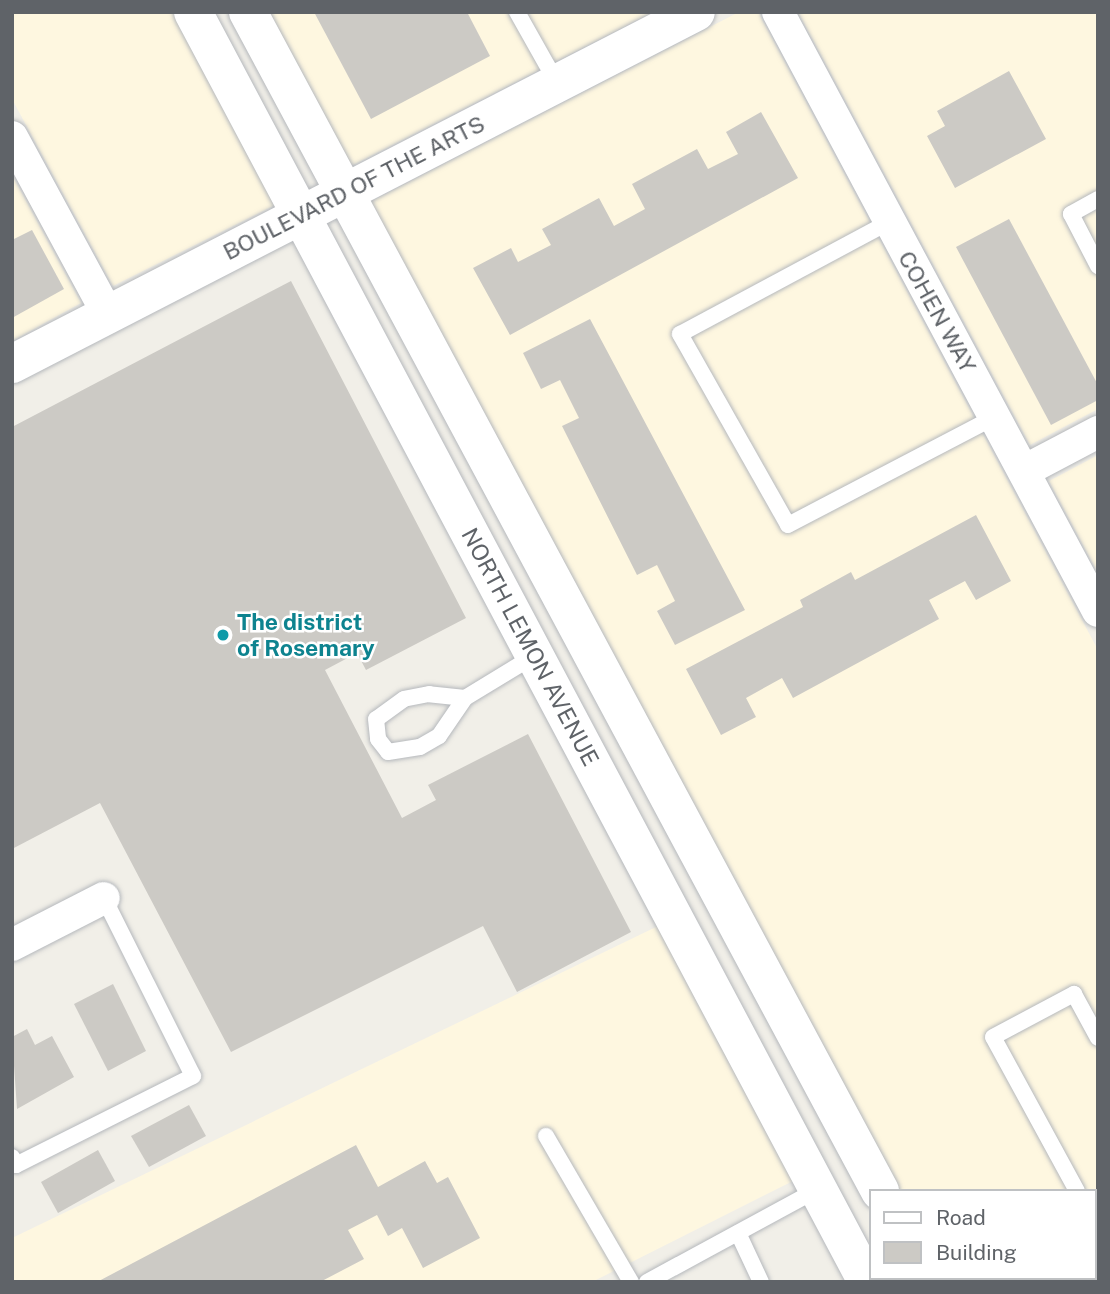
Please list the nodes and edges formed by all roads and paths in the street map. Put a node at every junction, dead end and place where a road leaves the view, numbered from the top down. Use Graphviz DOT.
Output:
graph roads {
  1 [pos="193,12"];
  2 [pos="248,12"];
  3 [pos="517,12"];
  4 [pos="695,12"];
  5 [pos="778,12"];
  6 [pos="558,85"];
  7 [pos="12,137"];
  8 [pos="344,192"];
  9 [pos="1098,199"];
  10 [pos="301,215"];
  11 [pos="889,222"];
  12 [pos="1098,266"];
  13 [pos="106,312"];
  14 [pos="12,364"];
  15 [pos="995,417"];
  16 [pos="1098,432"];
  17 [pos="1024,471"];
  18 [pos="1098,611"];
  19 [pos="534,656"];
  20 [pos="465,698"];
  21 [pos="104,898"];
  22 [pos="12,945"];
  23 [pos="1098,1038"];
  24 [pos="546,1136"];
  25 [pos="12,1157"];
  26 [pos="818,1189"];
  27 [pos="879,1189"];
  28 [pos="1076,1189"];
  29 [pos="738,1233"];
  30 [pos="651,1281"];
  31 [pos="631,1282"];
  32 [pos="761,1282"];
  33 [pos="867,1282"];
  1 -- 10 [label="street, NORTH LEMON AVENUE"];
  2 -- 8 [label="street"];
  3 -- 6 [label="lane"];
  4 -- 6 [label="street, BOULEVARD OF THE ARTS"];
  5 -- 11 [label="street, COHEN WAY"];
  6 -- 8 [label="street, BOULEVARD OF THE ARTS"];
  7 -- 13 [label="street"];
  8 -- 10 [label="street, BOULEVARD OF THE ARTS"];
  8 -- 27 [label="street"];
  9 -- 12 [label="lane"];
  10 -- 13 [label="street, BOULEVARD OF THE ARTS"];
  10 -- 19 [label="street, NORTH LEMON AVENUE"];
  11 -- 15 [label="street, COHEN WAY"];
  11 -- 15 [label="lane"];
  13 -- 14 [label="street, BOULEVARD OF THE ARTS"];
  15 -- 17 [label="street, COHEN WAY"];
  16 -- 17 [label="street"];
  17 -- 18 [label="street, COHEN WAY"];
  19 -- 20 [label="lane"];
  19 -- 26 [label="street, NORTH LEMON AVENUE"];
  20 -- 20 [label="lane"];
  21 -- 22 [label="street"];
  21 -- 25 [label="lane"];
  23 -- 28 [label="lane"];
  24 -- 31 [label="lane"];
  26 -- 29 [label="lane"];
  26 -- 33 [label="street, NORTH LEMON AVENUE"];
  29 -- 30 [label="lane"];
  29 -- 32 [label="lane"];
}
